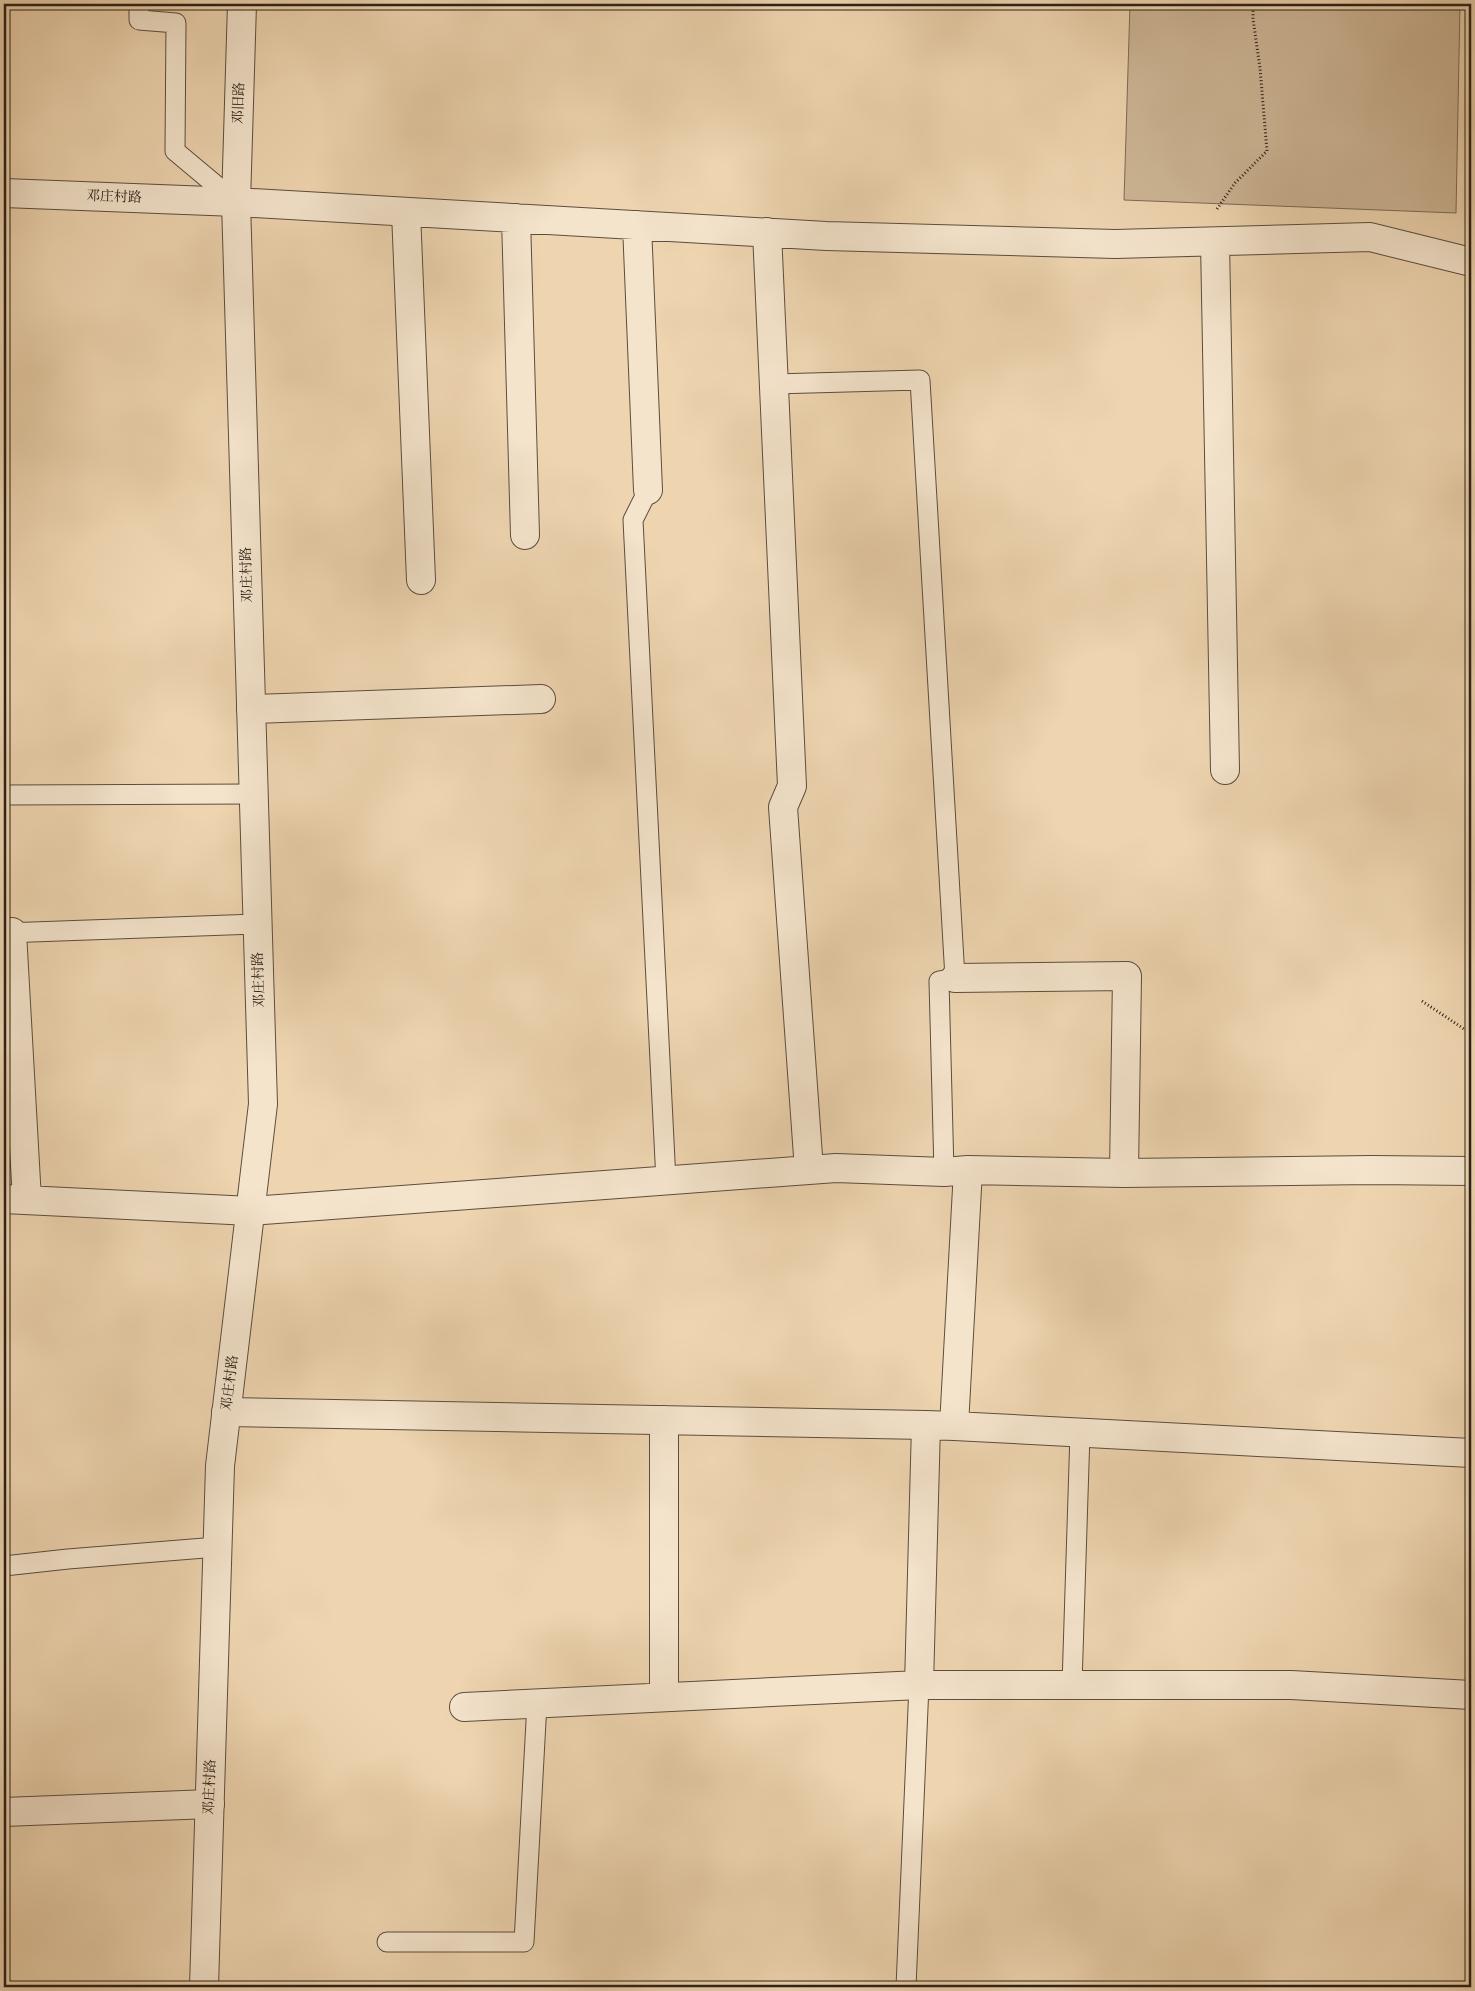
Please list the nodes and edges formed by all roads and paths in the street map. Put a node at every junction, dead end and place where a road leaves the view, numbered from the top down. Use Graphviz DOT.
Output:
graph roads {
  1 [pos="139,4"];
  2 [pos="242,4"];
  3 [pos="1253,4"];
  4 [pos="1471,138"];
  5 [pos="4,193"];
  6 [pos="236,202"];
  7 [pos="406,212"];
  8 [pos="516,218"];
  9 [pos="637,225"];
  10 [pos="767,232"];
  11 [pos="1215,242"];
  12 [pos="1470,261"];
  13 [pos="774,384"];
  14 [pos="648,490"];
  15 [pos="525,535"];
  16 [pos="420,580"];
  17 [pos="541,699"];
  18 [pos="251,709"];
  19 [pos="1225,770"];
  20 [pos="254,794"];
  21 [pos="4,795"];
  22 [pos="258,924"];
  23 [pos="8,932"];
  24 [pos="954,978"];
  25 [pos="1422,1001"];
  26 [pos="1471,1035"];
  27 [pos="809,1170"];
  28 [pos="956,1171"];
  29 [pos="1471,1171"];
  30 [pos="1124,1173"];
  31 [pos="666,1180"];
  32 [pos="16,1200"];
  33 [pos="251,1211"];
  34 [pos="226,1412"];
  35 [pos="664,1420"];
  36 [pos="926,1425"];
  37 [pos="954,1426"];
  38 [pos="1080,1432"];
  39 [pos="1471,1453"];
  40 [pos="217,1547"];
  41 [pos="4,1566"];
  42 [pos="919,1685"];
  43 [pos="1072,1685"];
  44 [pos="1471,1695"];
  45 [pos="664,1697"];
  46 [pos="537,1703"];
  47 [pos="464,1707"];
  48 [pos="210,1804"];
  49 [pos="4,1812"];
  50 [pos="387,1942"];
  51 [pos="204,1987"];
  52 [pos="906,1987"];
  1 -- 6 [label="lane"];
  2 -- 6 [label="street, 邓旧路"];
  3 -- 11 [label="path"];
  4 -- 12 [label="path"];
  5 -- 6 [label="street, 邓庄村路"];
  6 -- 7 [label="street"];
  6 -- 18 [label="street, 邓庄村路"];
  7 -- 8 [label="street"];
  7 -- 16 [label="street"];
  8 -- 9 [label="street"];
  8 -- 15 [label="street"];
  9 -- 10 [label="street"];
  9 -- 14 [label="street"];
  10 -- 11 [label="street"];
  10 -- 13 [label="street"];
  11 -- 12 [label="street"];
  11 -- 19 [label="street"];
  13 -- 24 [label="lane"];
  13 -- 27 [label="street"];
  14 -- 31 [label="lane"];
  17 -- 18 [label="street"];
  18 -- 20 [label="street, 邓庄村路"];
  20 -- 21 [label="lane"];
  20 -- 22 [label="street, 邓庄村路"];
  22 -- 23 [label="lane"];
  22 -- 33 [label="street, 邓庄村路"];
  23 -- 32 [label="street"];
  24 -- 28 [label="lane"];
  24 -- 30 [label="street"];
  25 -- 26 [label="path"];
  27 -- 28 [label="street"];
  27 -- 31 [label="street"];
  28 -- 30 [label="street"];
  28 -- 37 [label="street"];
  29 -- 30 [label="street"];
  31 -- 33 [label="street"];
  32 -- 33 [label="street"];
  33 -- 34 [label="street, 邓庄村路"];
  34 -- 35 [label="street"];
  34 -- 40 [label="street, 邓庄村路"];
  35 -- 36 [label="street"];
  35 -- 45 [label="street"];
  36 -- 37 [label="street"];
  36 -- 42 [label="street"];
  37 -- 38 [label="street"];
  38 -- 39 [label="street"];
  38 -- 43 [label="lane"];
  40 -- 41 [label="lane"];
  40 -- 48 [label="street, 邓庄村路"];
  42 -- 43 [label="street"];
  42 -- 45 [label="street"];
  42 -- 52 [label="lane"];
  43 -- 44 [label="street"];
  45 -- 46 [label="street"];
  46 -- 47 [label="street"];
  46 -- 50 [label="lane"];
  48 -- 49 [label="street"];
  48 -- 51 [label="street, 邓庄村路"];
}
